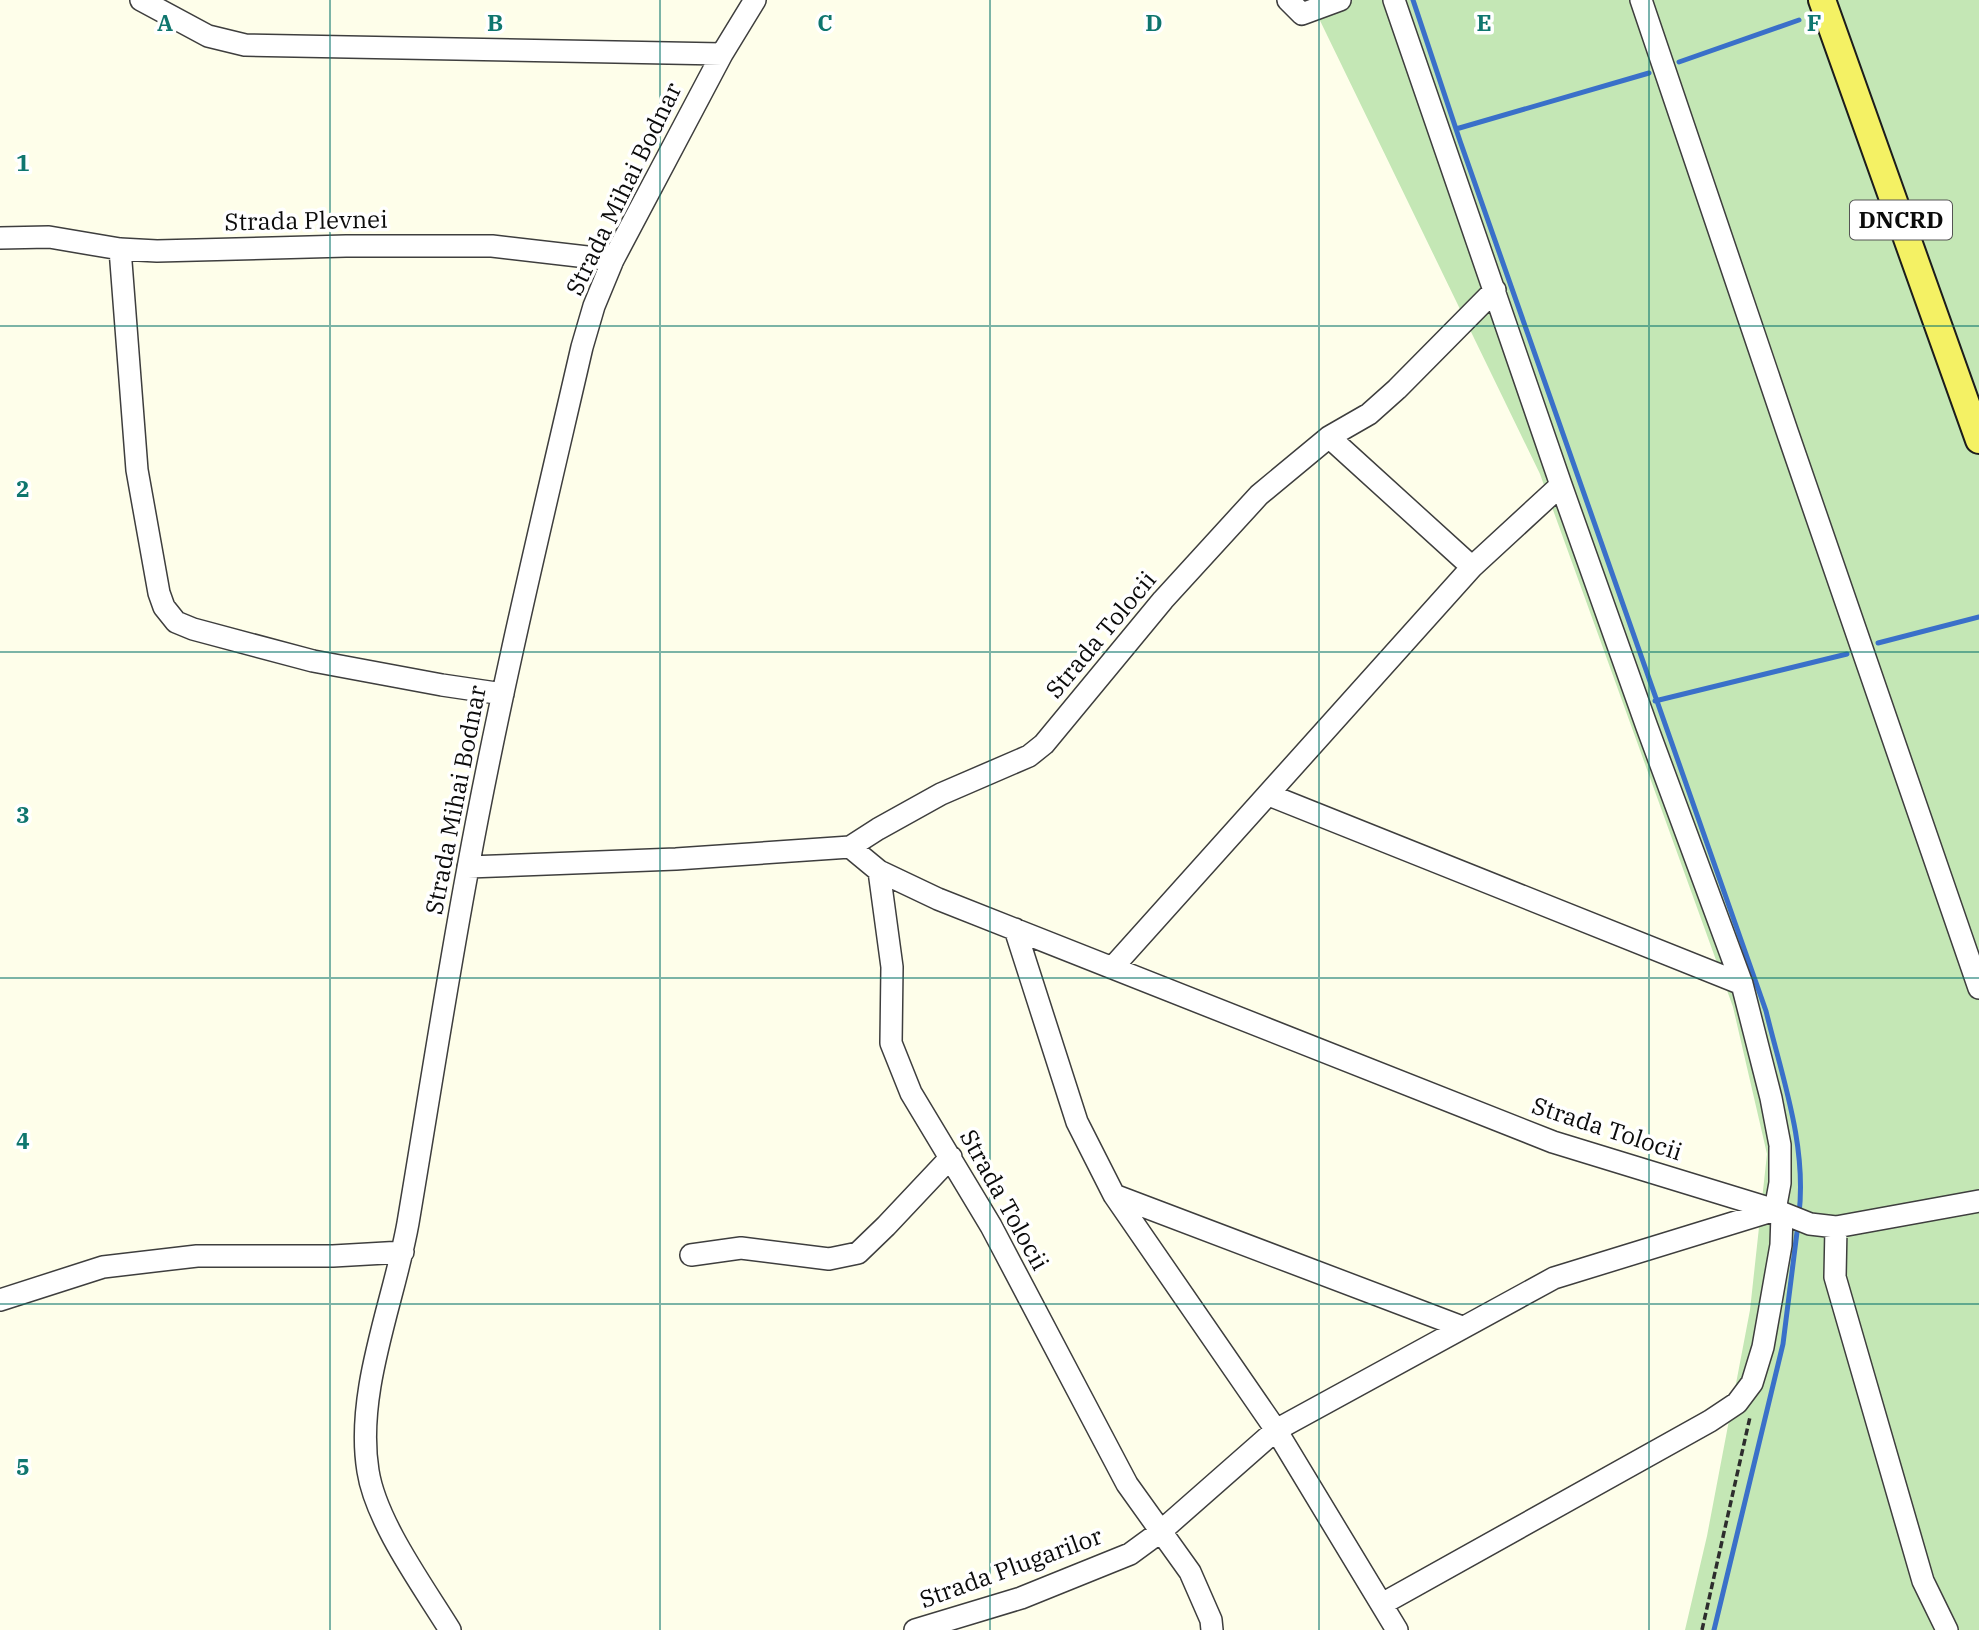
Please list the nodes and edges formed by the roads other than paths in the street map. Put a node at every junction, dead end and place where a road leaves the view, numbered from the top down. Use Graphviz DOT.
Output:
graph roads {
  1 [pos="141,0"];
  2 [pos="755,0"];
  3 [pos="1287,0"];
  4 [pos="1340,0"];
  5 [pos="1394,0"];
  6 [pos="1642,0"];
  7 [pos="1822,0"];
  8 [pos="722,54"];
  9 [pos="0,238"];
  10 [pos="120,249"];
  11 [pos="613,260"];
  12 [pos="1495,290"];
  13 [pos="1329,437"];
  14 [pos="1979,440"];
  15 [pos="1561,485"];
  16 [pos="1472,567"];
  17 [pos="503,694"];
  18 [pos="1269,795"];
  19 [pos="850,847"];
  20 [pos="468,867"];
  21 [pos="879,871"];
  22 [pos="1015,929"];
  23 [pos="1112,968"];
  24 [pos="1742,984"];
  25 [pos="1979,988"];
  26 [pos="951,1157"];
  27 [pos="1114,1195"];
  28 [pos="1979,1201"];
  29 [pos="1782,1214"];
  30 [pos="1836,1227"];
  31 [pos="402,1252"];
  32 [pos="691,1255"];
  33 [pos="0,1300"];
  34 [pos="1462,1327"];
  35 [pos="1276,1430"];
  36 [pos="1160,1532"];
  37 [pos="1382,1604"];
  38 [pos="450,1630"];
  39 [pos="915,1630"];
  40 [pos="1212,1630"];
  41 [pos="1397,1630"];
  42 [pos="1947,1630"];
  1 -- 8 [label="street"];
  2 -- 8 [label="street, Strada Mihai Bodnar"];
  3 -- 4 [label="street"];
  5 -- 12 [label="street"];
  6 -- 25 [label="street"];
  7 -- 14 [label="main road, DNCRD"];
  8 -- 11 [label="street, Strada Mihai Bodnar"];
  9 -- 10 [label="street, Strada Plevnei"];
  10 -- 11 [label="street, Strada Plevnei"];
  10 -- 17 [label="street"];
  11 -- 17 [label="street, Strada Mihai Bodnar"];
  12 -- 13 [label="street, Strada Tolocii"];
  12 -- 15 [label="street"];
  13 -- 16 [label="street"];
  13 -- 19 [label="street, Strada Tolocii"];
  15 -- 16 [label="street"];
  15 -- 24 [label="street"];
  16 -- 18 [label="street"];
  17 -- 20 [label="street, Strada Mihai Bodnar"];
  18 -- 23 [label="street"];
  18 -- 24 [label="street"];
  19 -- 20 [label="street, Strada Tolocii"];
  19 -- 21 [label="street, Strada Tolocii"];
  20 -- 31 [label="street, Strada Mihai Bodnar"];
  21 -- 22 [label="street, Strada Tolocii"];
  21 -- 26 [label="street, Strada Tolocii"];
  22 -- 23 [label="street, Strada Tolocii"];
  22 -- 27 [label="street"];
  23 -- 29 [label="street, Strada Tolocii"];
  24 -- 29 [label="street"];
  26 -- 32 [label="street"];
  26 -- 36 [label="street, Strada Tolocii"];
  27 -- 34 [label="street"];
  27 -- 35 [label="street"];
  28 -- 30 [label="street, Strada Tolocii"];
  29 -- 30 [label="street, Strada Tolocii"];
  29 -- 34 [label="street"];
  29 -- 37 [label="street"];
  30 -- 42 [label="street"];
  31 -- 33 [label="street"];
  31 -- 38 [label="street, Strada Mihai Bodnar"];
  34 -- 35 [label="street"];
  35 -- 36 [label="street"];
  35 -- 37 [label="street"];
  36 -- 39 [label="street, Strada Plugarilor"];
  36 -- 40 [label="street, Strada Tolocii"];
  37 -- 41 [label="street"];
}
